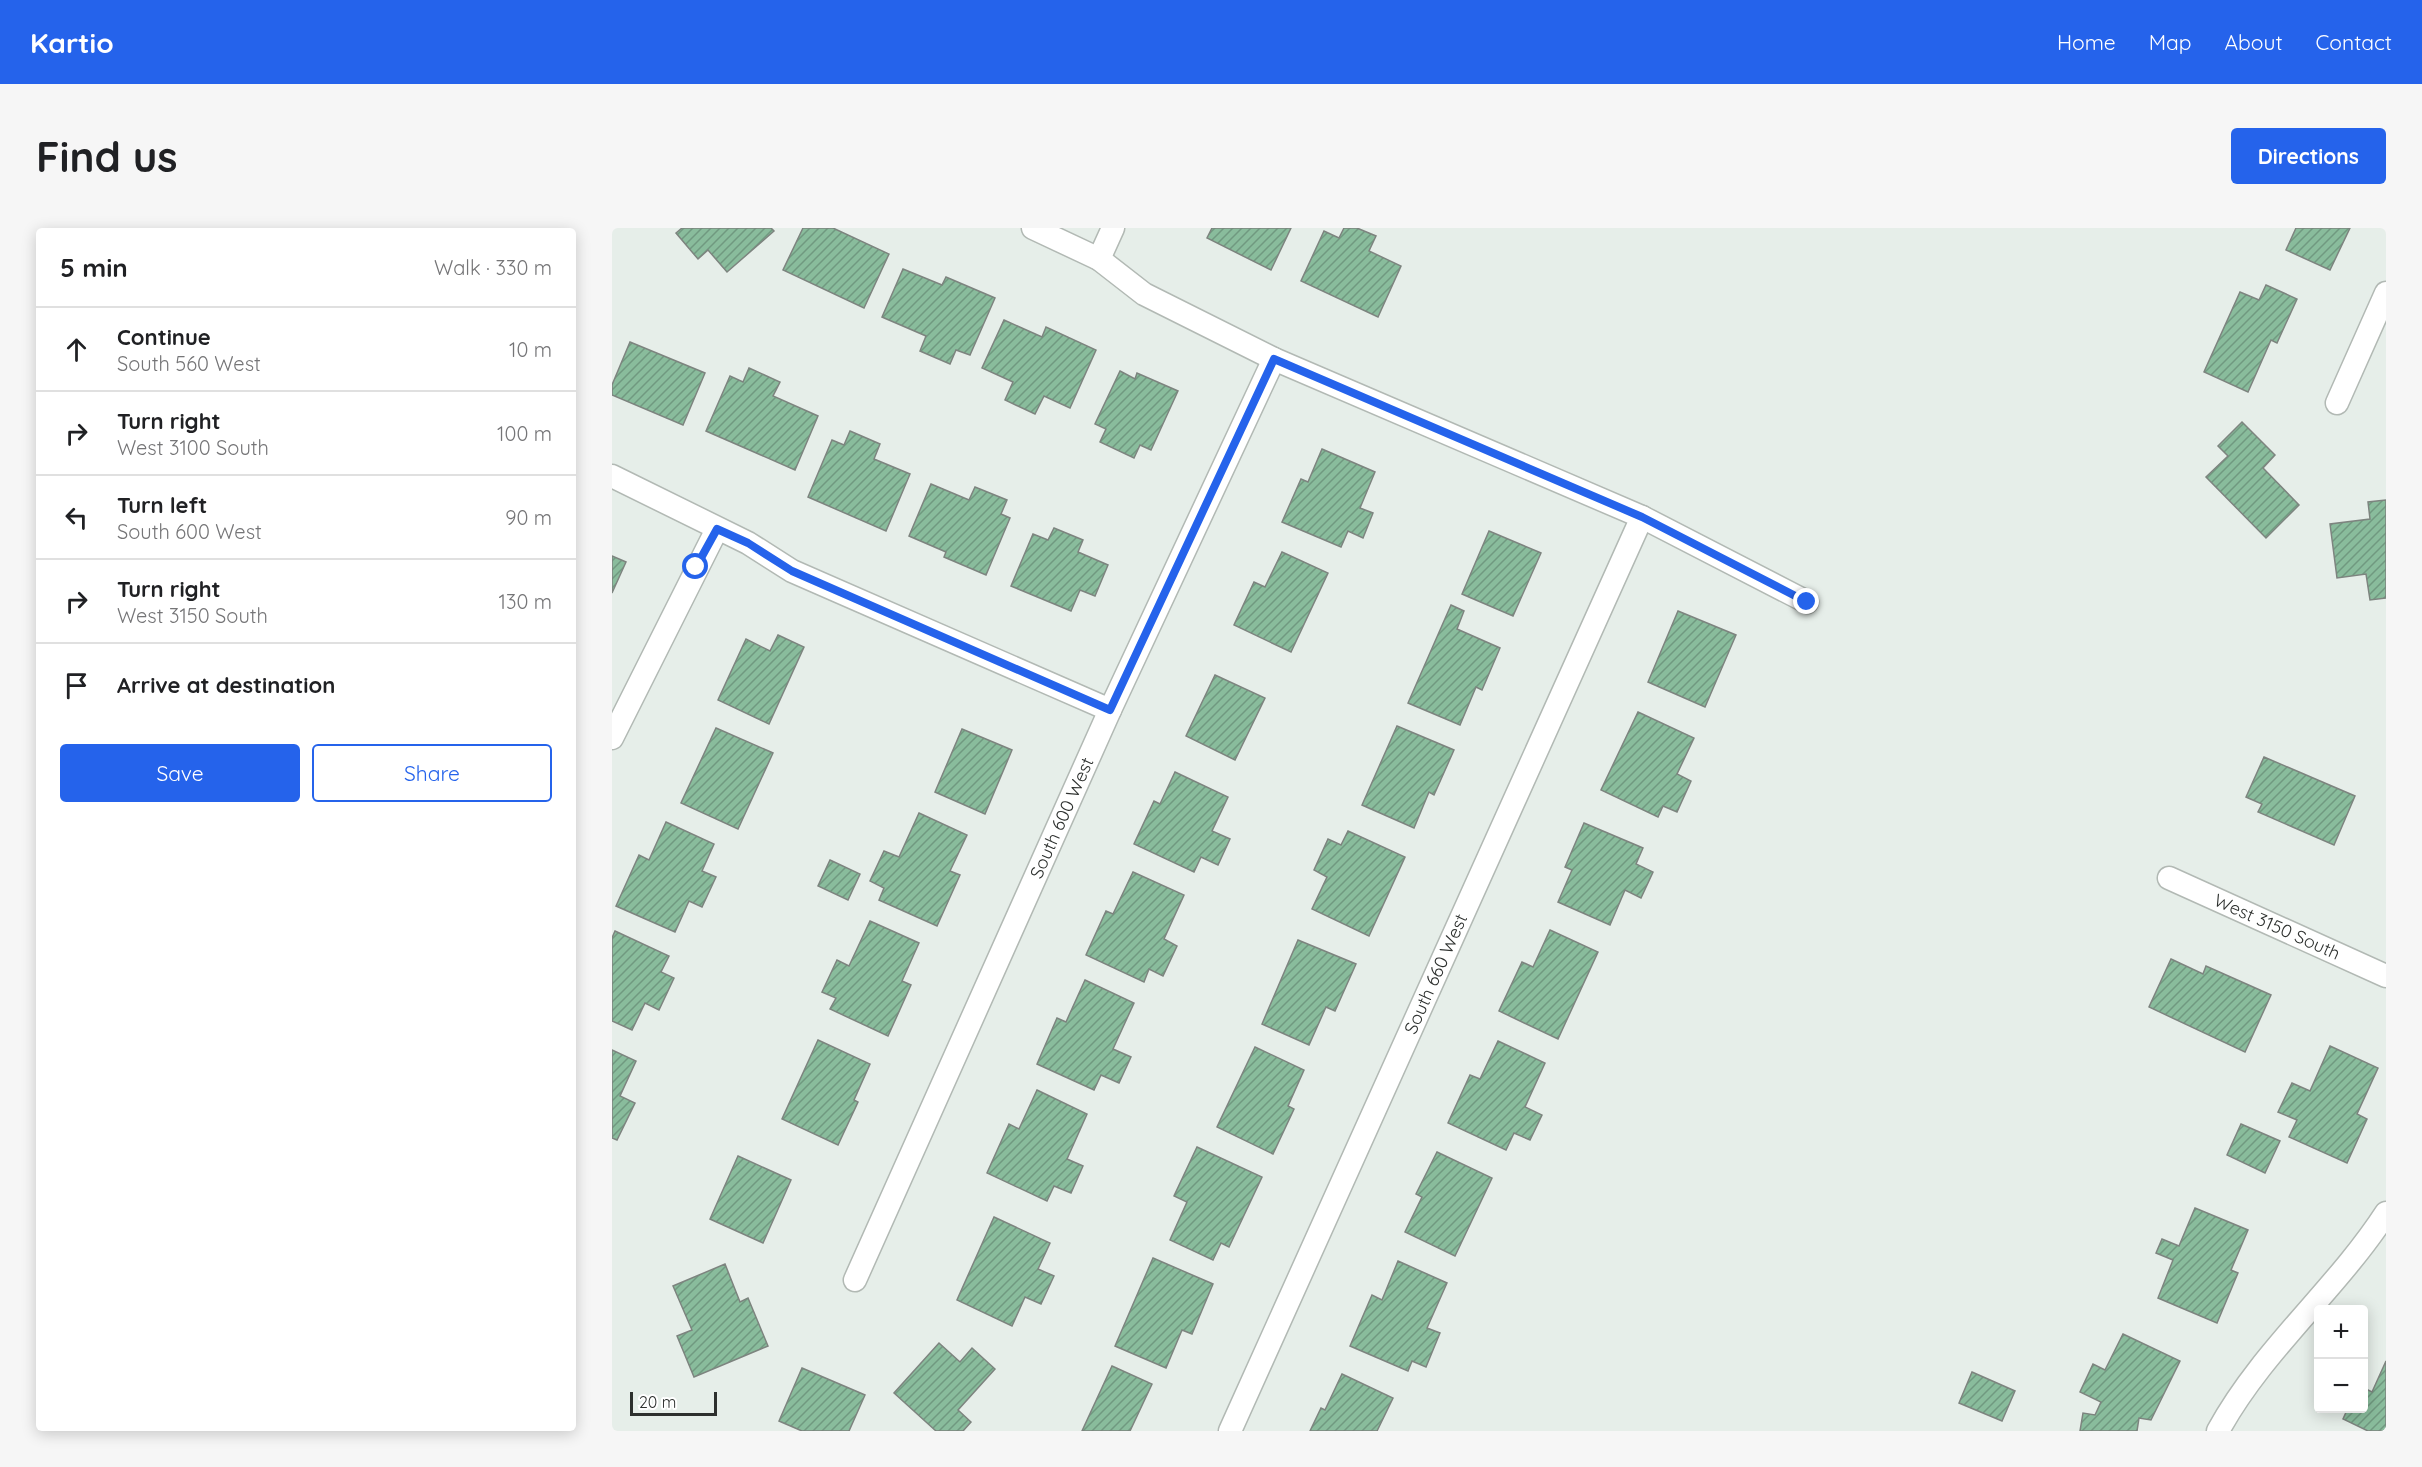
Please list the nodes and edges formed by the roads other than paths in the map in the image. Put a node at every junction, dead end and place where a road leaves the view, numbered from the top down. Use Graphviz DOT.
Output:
graph roads {
  1 [pos="1033,228"];
  2 [pos="1113,228"];
  3 [pos="1099,258"];
  4 [pos="2386,293"];
  5 [pos="1274,359"];
  6 [pos="2337,403"];
  7 [pos="612,476"];
  8 [pos="1642,517"];
  9 [pos="717,529"];
  10 [pos="1807,602"];
  11 [pos="1110,710"];
  12 [pos="612,738"];
  13 [pos="2169,878"];
  14 [pos="2386,976"];
  15 [pos="2386,1213"];
  16 [pos="855,1280"];
  17 [pos="1230,1431"];
  18 [pos="2218,1431"];
  1 -- 3 [label="street"];
  2 -- 3 [label="street"];
  3 -- 5 [label="street"];
  4 -- 6 [label="street"];
  5 -- 8 [label="street"];
  5 -- 11 [label="street, South 600 West"];
  7 -- 9 [label="street"];
  8 -- 10 [label="street"];
  8 -- 17 [label="street, South 660 West"];
  9 -- 11 [label="street"];
  9 -- 12 [label="street"];
  11 -- 16 [label="street, South 600 West"];
  13 -- 14 [label="street, West 3150 South"];
  15 -- 18 [label="street"];
}
